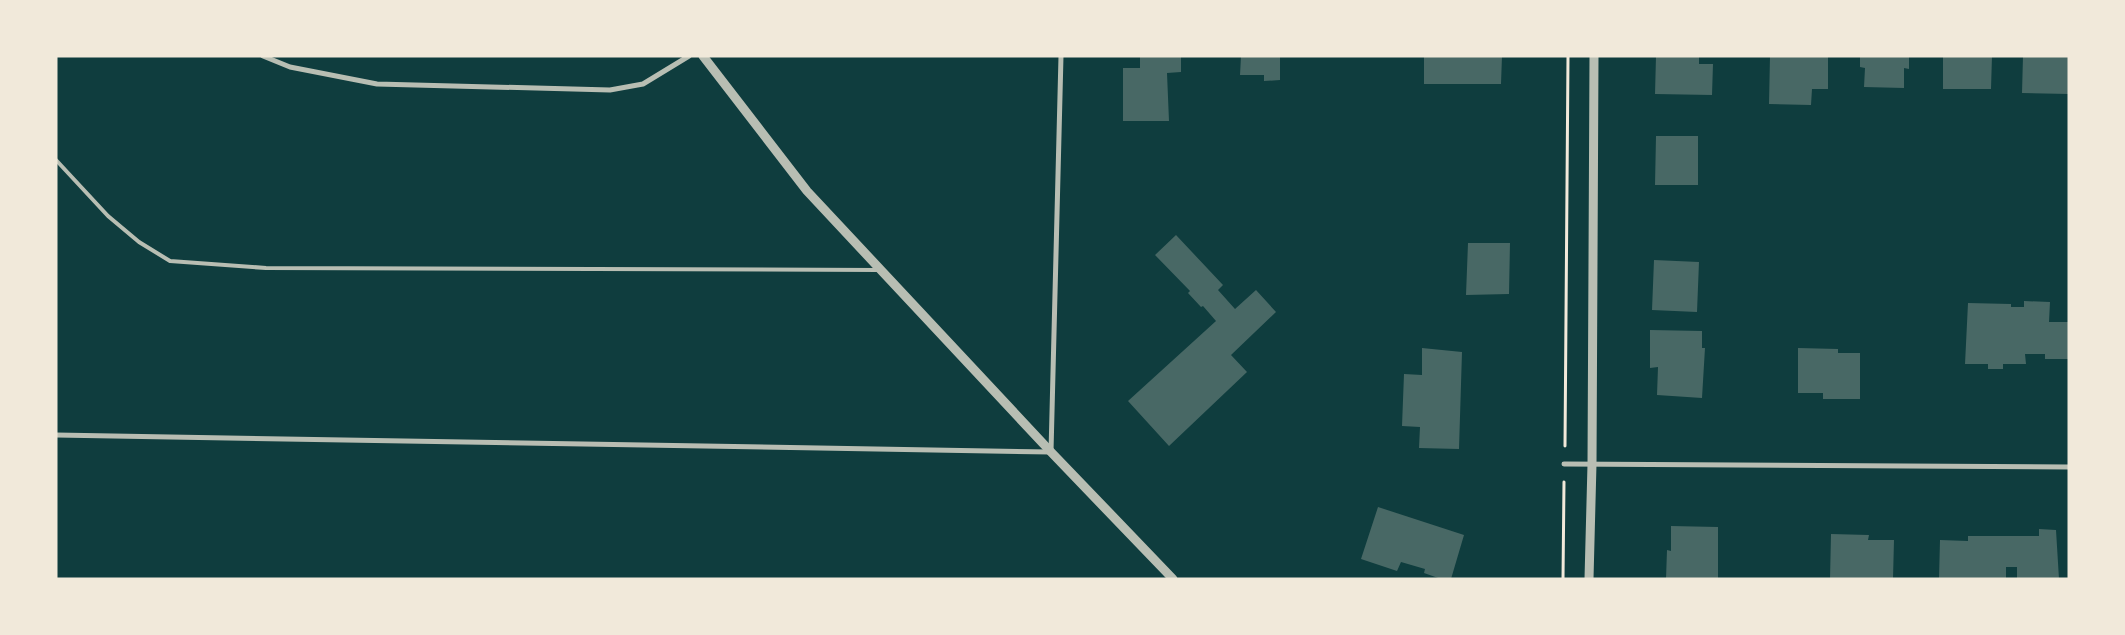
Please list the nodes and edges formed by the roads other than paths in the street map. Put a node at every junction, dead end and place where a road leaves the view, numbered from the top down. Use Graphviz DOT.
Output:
graph roads {
  1 [pos="263,56"];
  2 [pos="690,56"];
  3 [pos="703,56"];
  4 [pos="1061,56"];
  5 [pos="1594,56"];
  6 [pos="56,160"];
  7 [pos="882,270"];
  8 [pos="56,435"];
  9 [pos="1051,452"];
  10 [pos="1564,464"];
  11 [pos="1592,464"];
  12 [pos="2069,468"];
  13 [pos="1173,579"];
  14 [pos="1589,579"];
  1 -- 2 [label="street"];
  3 -- 7 [label="street"];
  4 -- 9 [label="street"];
  5 -- 11 [label="street"];
  6 -- 7 [label="lane"];
  7 -- 9 [label="street"];
  8 -- 9 [label="street"];
  9 -- 13 [label="street"];
  10 -- 11 [label="street"];
  11 -- 12 [label="street"];
  11 -- 14 [label="street"];
}
